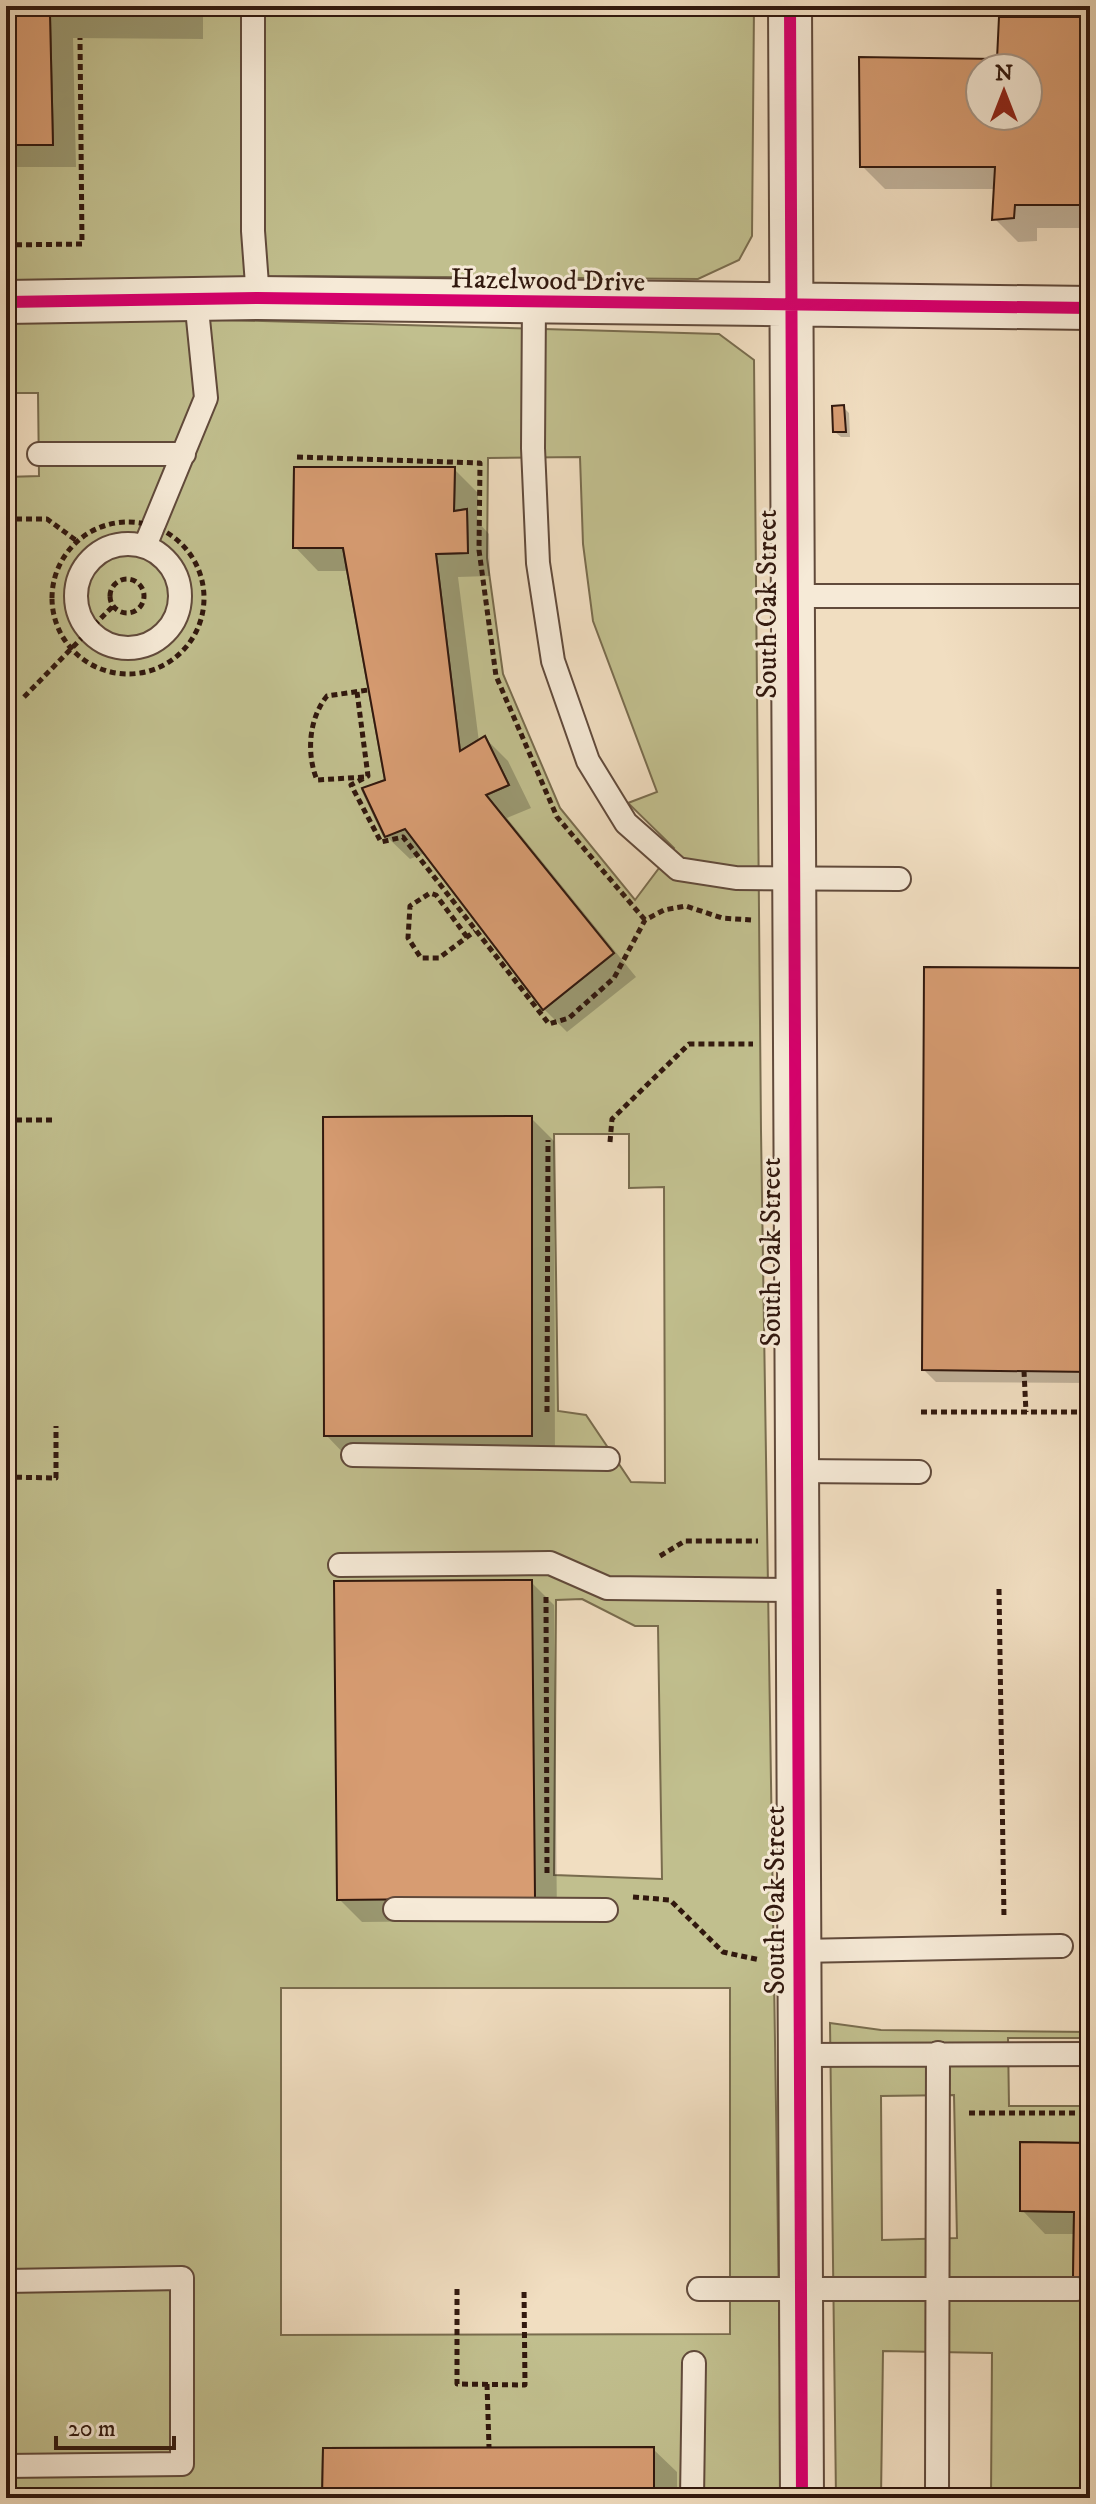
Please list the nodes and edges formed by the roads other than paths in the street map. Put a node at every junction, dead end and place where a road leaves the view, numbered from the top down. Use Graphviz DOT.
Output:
graph roads {
  1 [pos="253,6"];
  2 [pos="790,6"];
  3 [pos="258,298"];
  4 [pos="196,299"];
  5 [pos="6,302"];
  6 [pos="534,302"];
  7 [pos="789,306"];
  8 [pos="1090,308"];
  9 [pos="39,454"];
  10 [pos="184,454"];
  11 [pos="149,537"];
  12 [pos="791,596"];
  13 [pos="1090,596"];
  14 [pos="792,879"];
  15 [pos="899,879"];
  16 [pos="353,1455"];
  17 [pos="608,1459"];
  18 [pos="796,1471"];
  19 [pos="919,1472"];
  20 [pos="340,1565"];
  21 [pos="796,1590"];
  22 [pos="612,1904"];
  23 [pos="395,1909"];
  24 [pos="1061,1946"];
  25 [pos="780,1955"];
  26 [pos="938,2053"];
  27 [pos="1090,2054"];
  28 [pos="799,2055"];
  29 [pos="6,2281"];
  30 [pos="699,2289"];
  31 [pos="801,2289"];
  32 [pos="937,2289"];
  33 [pos="1077,2289"];
  34 [pos="694,2363"];
  35 [pos="6,2466"];
  36 [pos="692,2498"];
  37 [pos="802,2498"];
  38 [pos="937,2498"];
  1 -- 3 [label="lane"];
  2 -- 7 [label="street, South Oak Street"];
  3 -- 4 [label="street, Hazelwood Drive"];
  3 -- 6 [label="street, Hazelwood Drive"];
  4 -- 5 [label="street, Hazelwood Drive"];
  4 -- 10 [label="lane"];
  6 -- 7 [label="street, Hazelwood Drive"];
  6 -- 14 [label="lane"];
  7 -- 8 [label="street, Hazelwood Drive"];
  7 -- 12 [label="street, South Oak Street"];
  9 -- 10 [label="lane"];
  10 -- 11 [label="lane"];
  11 -- 11 [label="lane"];
  12 -- 13 [label="lane"];
  12 -- 14 [label="street, South Oak Street"];
  14 -- 15 [label="lane"];
  14 -- 18 [label="street, South Oak Street"];
  16 -- 17 [label="lane"];
  18 -- 19 [label="lane"];
  18 -- 21 [label="street, South Oak Street"];
  20 -- 21 [label="lane"];
  21 -- 25 [label="street, South Oak Street"];
  22 -- 23 [label="lane"];
  24 -- 25 [label="lane"];
  25 -- 28 [label="street, South Oak Street"];
  26 -- 27 [label="lane"];
  26 -- 28 [label="lane"];
  26 -- 32 [label="lane"];
  28 -- 31 [label="street, South Oak Street"];
  29 -- 35 [label="lane"];
  30 -- 31 [label="lane"];
  31 -- 32 [label="lane"];
  31 -- 37 [label="street, South Oak Street"];
  32 -- 33 [label="lane"];
  32 -- 38 [label="lane"];
  34 -- 36 [label="lane"];
}
